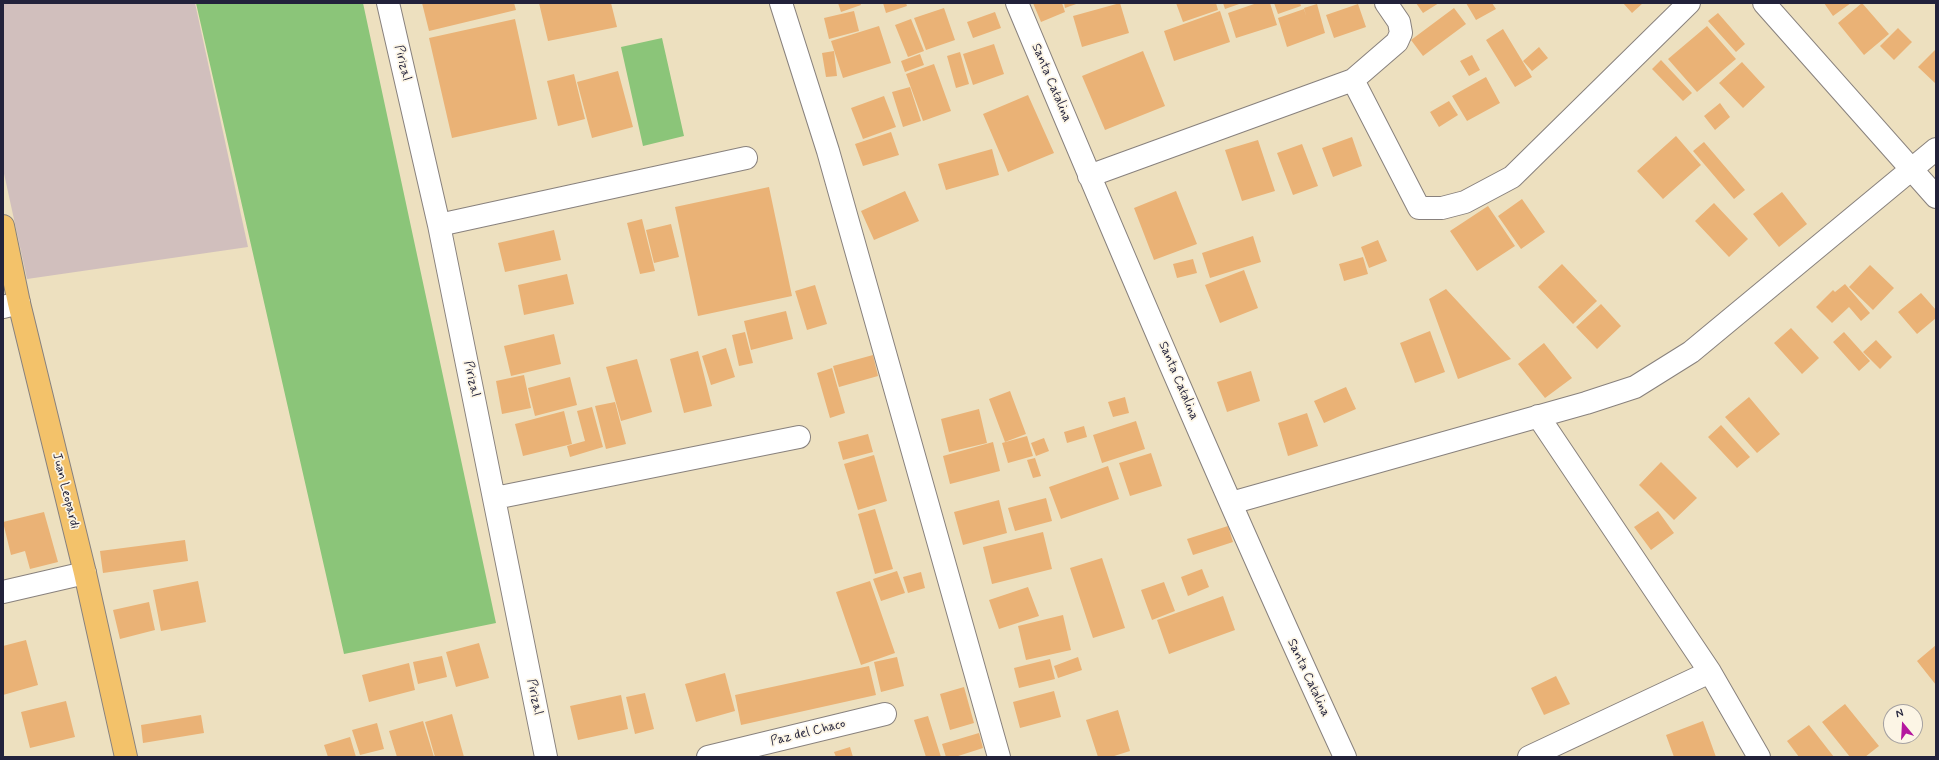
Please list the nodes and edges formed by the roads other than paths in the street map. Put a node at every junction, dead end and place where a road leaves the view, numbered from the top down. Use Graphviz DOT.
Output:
graph roads {
  1 [pos="388,3"];
  2 [pos="781,3"];
  3 [pos="1017,3"];
  4 [pos="1386,3"];
  5 [pos="1689,3"];
  6 [pos="1764,3"];
  7 [pos="1353,80"];
  8 [pos="1936,149"];
  9 [pos="746,158"];
  10 [pos="1912,170"];
  11 [pos="1089,176"];
  12 [pos="1936,198"];
  13 [pos="439,225"];
  14 [pos="3,226"];
  15 [pos="11,305"];
  16 [pos="1538,416"];
  17 [pos="799,437"];
  18 [pos="495,498"];
  19 [pos="1231,503"];
  20 [pos="84,573"];
  21 [pos="3,592"];
  22 [pos="1710,672"];
  23 [pos="885,714"];
  24 [pos="730,755"];
  25 [pos="126,757"];
  26 [pos="546,757"];
  27 [pos="708,757"];
  28 [pos="999,757"];
  29 [pos="1345,757"];
  30 [pos="1529,757"];
  31 [pos="1759,757"];
  1 -- 13 [label="street, Pirizal"];
  2 -- 28 [label="street"];
  3 -- 11 [label="street, Santa Catalina"];
  4 -- 7 [label="street"];
  5 -- 7 [label="street"];
  6 -- 10 [label="street"];
  7 -- 11 [label="street"];
  8 -- 10 [label="street"];
  9 -- 13 [label="street"];
  10 -- 12 [label="street"];
  10 -- 16 [label="street"];
  11 -- 19 [label="street, Santa Catalina"];
  13 -- 18 [label="street, Pirizal"];
  14 -- 15 [label="main road, Juan Leopardi"];
  15 -- 20 [label="main road, Juan Leopardi"];
  16 -- 19 [label="street"];
  16 -- 22 [label="street"];
  17 -- 18 [label="street"];
  18 -- 26 [label="street, Pirizal"];
  19 -- 29 [label="street, Santa Catalina"];
  20 -- 21 [label="street"];
  20 -- 25 [label="main road, Juan Leopardi"];
  22 -- 30 [label="street"];
  22 -- 31 [label="street"];
  23 -- 24 [label="street, Paz del Chaco"];
  24 -- 27 [label="street, Paz del Chaco"];
}
